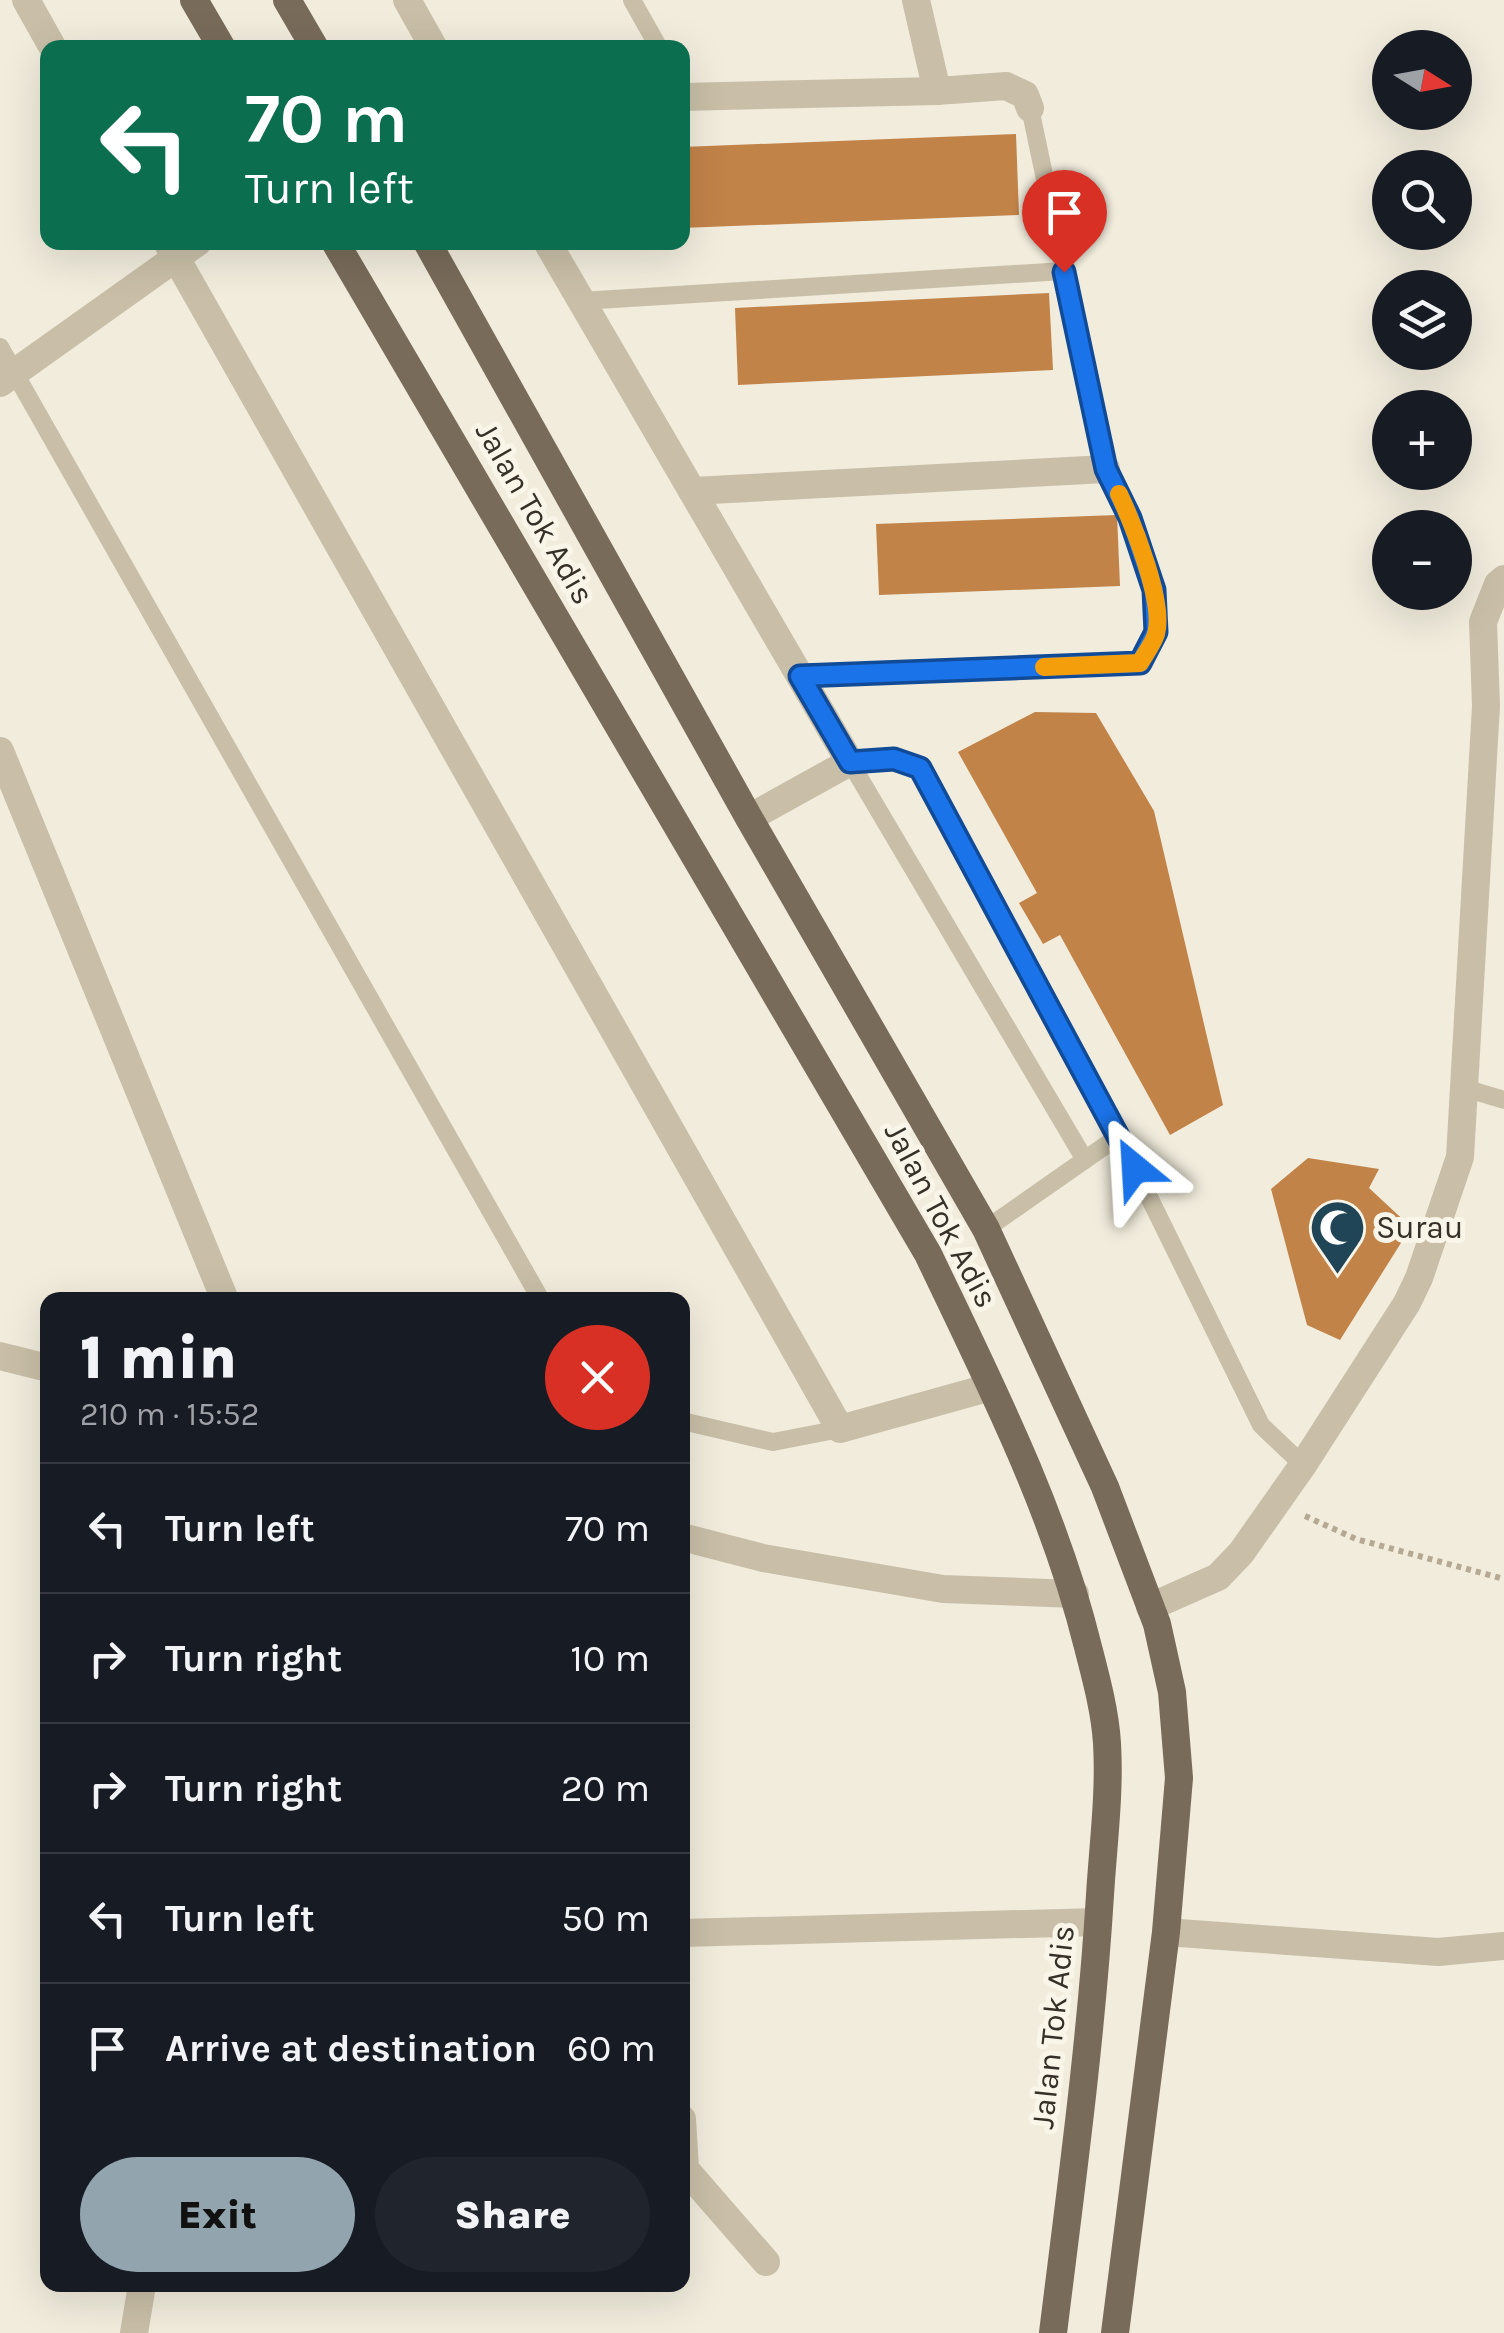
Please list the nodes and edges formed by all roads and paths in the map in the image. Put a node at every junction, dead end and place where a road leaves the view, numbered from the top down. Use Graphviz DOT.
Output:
graph roads {
  1 [pos="26,0"];
  2 [pos="194,0"];
  3 [pos="287,0"];
  4 [pos="407,0"];
  5 [pos="632,0"];
  6 [pos="916,0"];
  7 [pos="49,40"];
  8 [pos="217,40"];
  9 [pos="310,40"];
  10 [pos="430,40"];
  11 [pos="655,40"];
  12 [pos="937,91"];
  13 [pos="690,94"];
  14 [pos="1030,108"];
  15 [pos="177,250"];
  16 [pos="181,250"];
  17 [pos="341,250"];
  18 [pos="431,250"];
  19 [pos="552,250"];
  20 [pos="1064,272"];
  21 [pos="581,301"];
  22 [pos="0,347"];
  23 [pos="8,378"];
  24 [pos="1106,469"];
  25 [pos="692,491"];
  26 [pos="1504,579"];
  27 [pos="800,676"];
  28 [pos="0,750"];
  29 [pos="850,762"];
  30 [pos="749,818"];
  31 [pos="1464,1088"];
  32 [pos="1504,1100"];
  33 [pos="1119,1136"];
  34 [pos="1085,1160"];
  35 [pos="986,1230"];
  36 [pos="222,1292"];
  37 [pos="536,1292"];
  38 [pos="1,1359"];
  39 [pos="40,1366"];
  40 [pos="992,1387"];
  41 [pos="690,1423"];
  42 [pos="840,1428"];
  43 [pos="1303,1464"];
  44 [pos="1276,1503"];
  45 [pos="690,1539"];
  46 [pos="1504,1579"];
  47 [pos="1075,1594"];
  48 [pos="1150,1607"];
  49 [pos="1098,1922"];
  50 [pos="690,1932"];
  51 [pos="1166,1932"];
  52 [pos="1504,1946"];
  53 [pos="690,2176"];
  54 [pos="766,2262"];
  55 [pos="141,2292"];
  56 [pos="134,2333"];
  57 [pos="1053,2333"];
  58 [pos="1115,2333"];
  1 -- 7 [label="street"];
  2 -- 8 [label="main road"];
  3 -- 9 [label="main road"];
  4 -- 10 [label="street"];
  5 -- 11 [label="lane"];
  6 -- 12 [label="street"];
  12 -- 13 [label="street"];
  12 -- 14 [label="street"];
  14 -- 20 [label="lane"];
  15 -- 23 [label="street"];
  16 -- 42 [label="street"];
  17 -- 40 [label="main road, Jalan Tok Adis"];
  18 -- 30 [label="main road, Jalan Tok Adis"];
  19 -- 21 [label="street"];
  20 -- 21 [label="lane"];
  20 -- 24 [label="lane"];
  21 -- 25 [label="street"];
  22 -- 23 [label="lane"];
  23 -- 37 [label="lane"];
  24 -- 25 [label="street"];
  24 -- 27 [label="lane"];
  25 -- 27 [label="street"];
  26 -- 31 [label="street"];
  27 -- 29 [label="street"];
  28 -- 36 [label="street"];
  29 -- 30 [label="street"];
  29 -- 33 [label="lane"];
  29 -- 34 [label="lane"];
  30 -- 35 [label="main road, Jalan Tok Adis"];
  31 -- 32 [label="lane"];
  31 -- 43 [label="street"];
  33 -- 34 [label="lane"];
  33 -- 43 [label="lane"];
  34 -- 35 [label="lane"];
  35 -- 48 [label="main road, Jalan Tok Adis"];
  38 -- 39 [label="street"];
  40 -- 42 [label="street"];
  40 -- 47 [label="main road, Jalan Tok Adis"];
  41 -- 42 [label="lane"];
  43 -- 44 [label="street"];
  44 -- 46 [label="path"];
  44 -- 48 [label="street"];
  45 -- 47 [label="street"];
  47 -- 49 [label="main road, Jalan Tok Adis"];
  48 -- 51 [label="main road, Jalan Tok Adis"];
  49 -- 50 [label="street"];
  49 -- 57 [label="main road, Jalan Tok Adis"];
  51 -- 52 [label="street"];
  51 -- 58 [label="main road, Jalan Tok Adis"];
  53 -- 54 [label="street"];
  55 -- 56 [label="street"];
}
